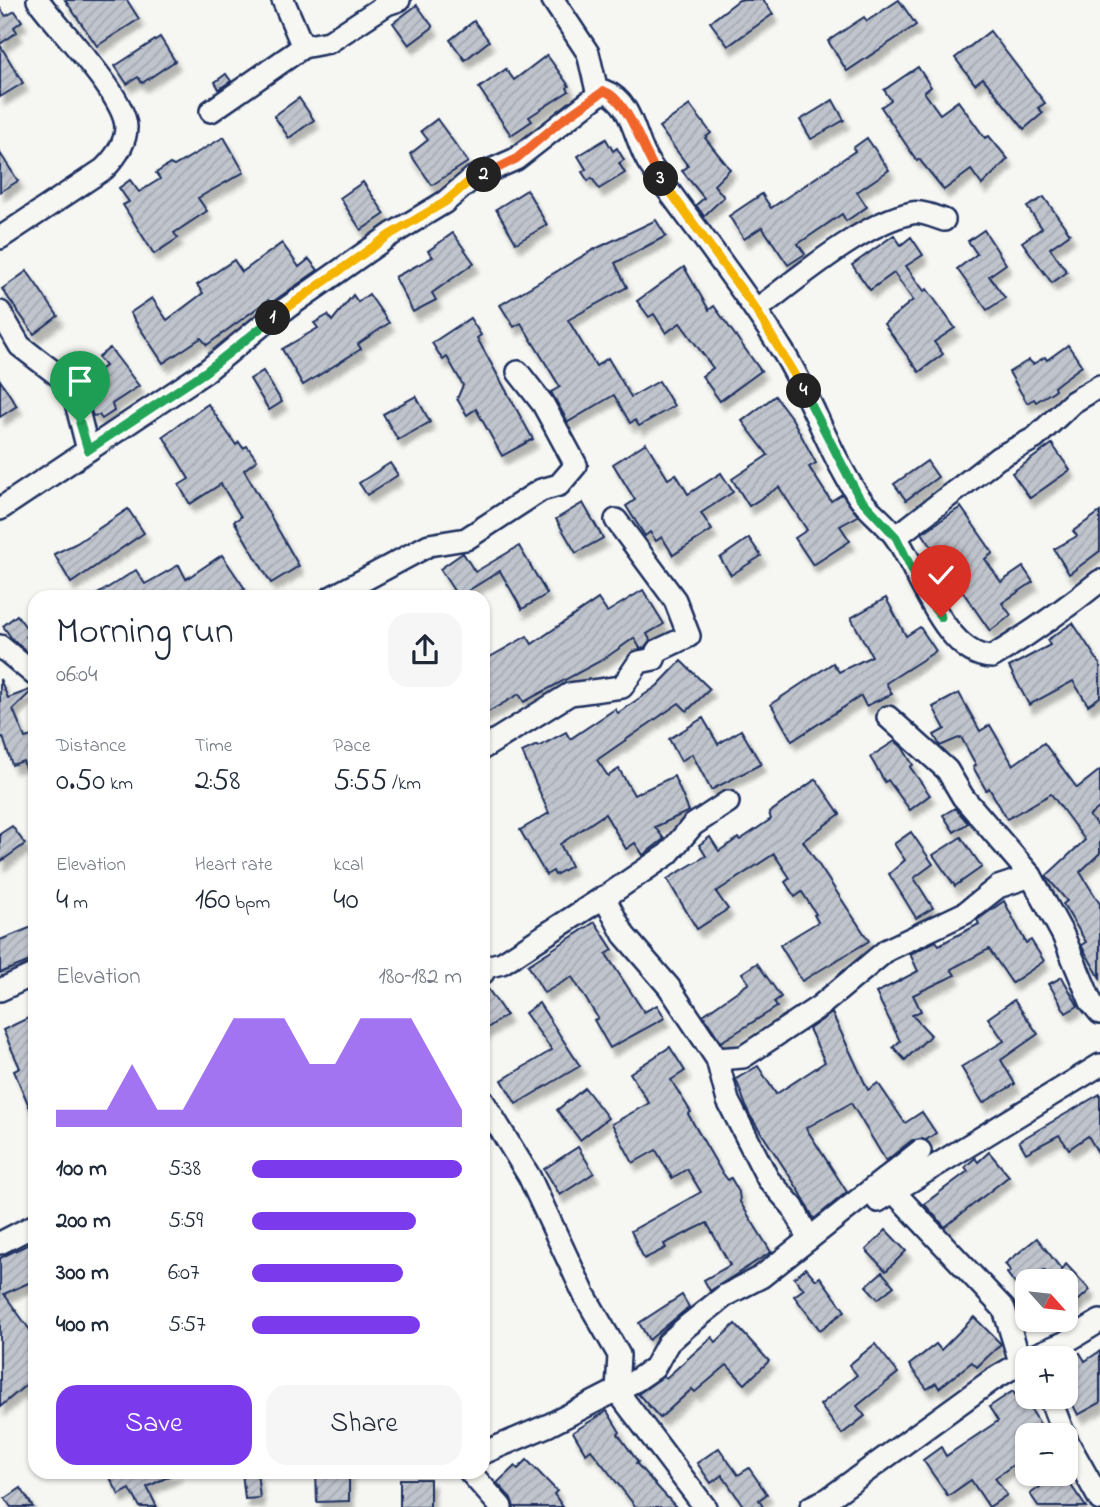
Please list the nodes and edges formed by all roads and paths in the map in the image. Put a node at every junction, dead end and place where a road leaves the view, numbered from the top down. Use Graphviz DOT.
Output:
graph roads {
  1 [pos="38,0"];
  2 [pos="283,0"];
  3 [pos="399,0"];
  4 [pos="553,0"];
  5 [pos="303,47"];
  6 [pos="598,95"];
  7 [pos="211,111"];
  8 [pos="944,220"];
  9 [pos="0,237"];
  10 [pos="756,310"];
  11 [pos="0,312"];
  12 [pos="518,372"];
  13 [pos="1100,386"];
  14 [pos="88,450"];
  15 [pos="0,509"];
  16 [pos="616,520"];
  17 [pos="896,537"];
  18 [pos="1100,581"];
  19 [pos="345,590"];
  20 [pos="0,646"];
  21 [pos="28,669"];
  22 [pos="888,717"];
  23 [pos="490,744"];
  24 [pos="728,802"];
  25 [pos="1031,876"];
  26 [pos="604,897"];
  27 [pos="490,966"];
  28 [pos="28,977"];
  29 [pos="1093,984"];
  30 [pos="0,990"];
  31 [pos="1100,1013"];
  32 [pos="717,1059"];
  33 [pos="1100,1065"];
  34 [pos="490,1112"];
  35 [pos="920,1151"];
  36 [pos="893,1191"];
  37 [pos="28,1229"];
  38 [pos="813,1240"];
  39 [pos="0,1243"];
  40 [pos="1100,1321"];
  41 [pos="1019,1346"];
  42 [pos="1058,1346"];
  43 [pos="1015,1370"];
  44 [pos="617,1391"];
  45 [pos="490,1450"];
  46 [pos="1078,1460"];
  47 [pos="476,1479"];
  48 [pos="1100,1500"];
  49 [pos="824,1504"];
  50 [pos="501,1507"];
  51 [pos="705,1507"];
  1 -- 9 [label="street"];
  2 -- 5 [label="street"];
  3 -- 5 [label="street"];
  4 -- 6 [label="street"];
  5 -- 7 [label="street"];
  6 -- 10 [label="street"];
  6 -- 14 [label="street"];
  8 -- 10 [label="street"];
  10 -- 17 [label="street"];
  11 -- 14 [label="street"];
  12 -- 19 [label="street"];
  13 -- 17 [label="street"];
  14 -- 15 [label="street"];
  16 -- 23 [label="street"];
  17 -- 18 [label="street"];
  20 -- 21 [label="street"];
  22 -- 25 [label="street"];
  24 -- 26 [label="street"];
  25 -- 29 [label="street"];
  25 -- 32 [label="street"];
  26 -- 27 [label="street"];
  26 -- 32 [label="street"];
  28 -- 30 [label="street"];
  29 -- 31 [label="street"];
  32 -- 38 [label="street"];
  33 -- 36 [label="street"];
  34 -- 44 [label="street"];
  35 -- 38 [label="street"];
  36 -- 38 [label="street"];
  36 -- 41 [label="street"];
  37 -- 39 [label="street"];
  38 -- 44 [label="street"];
  40 -- 42 [label="street"];
  43 -- 49 [label="street"];
  44 -- 45 [label="street"];
  44 -- 51 [label="street"];
  46 -- 48 [label="street"];
  47 -- 50 [label="street"];
}
